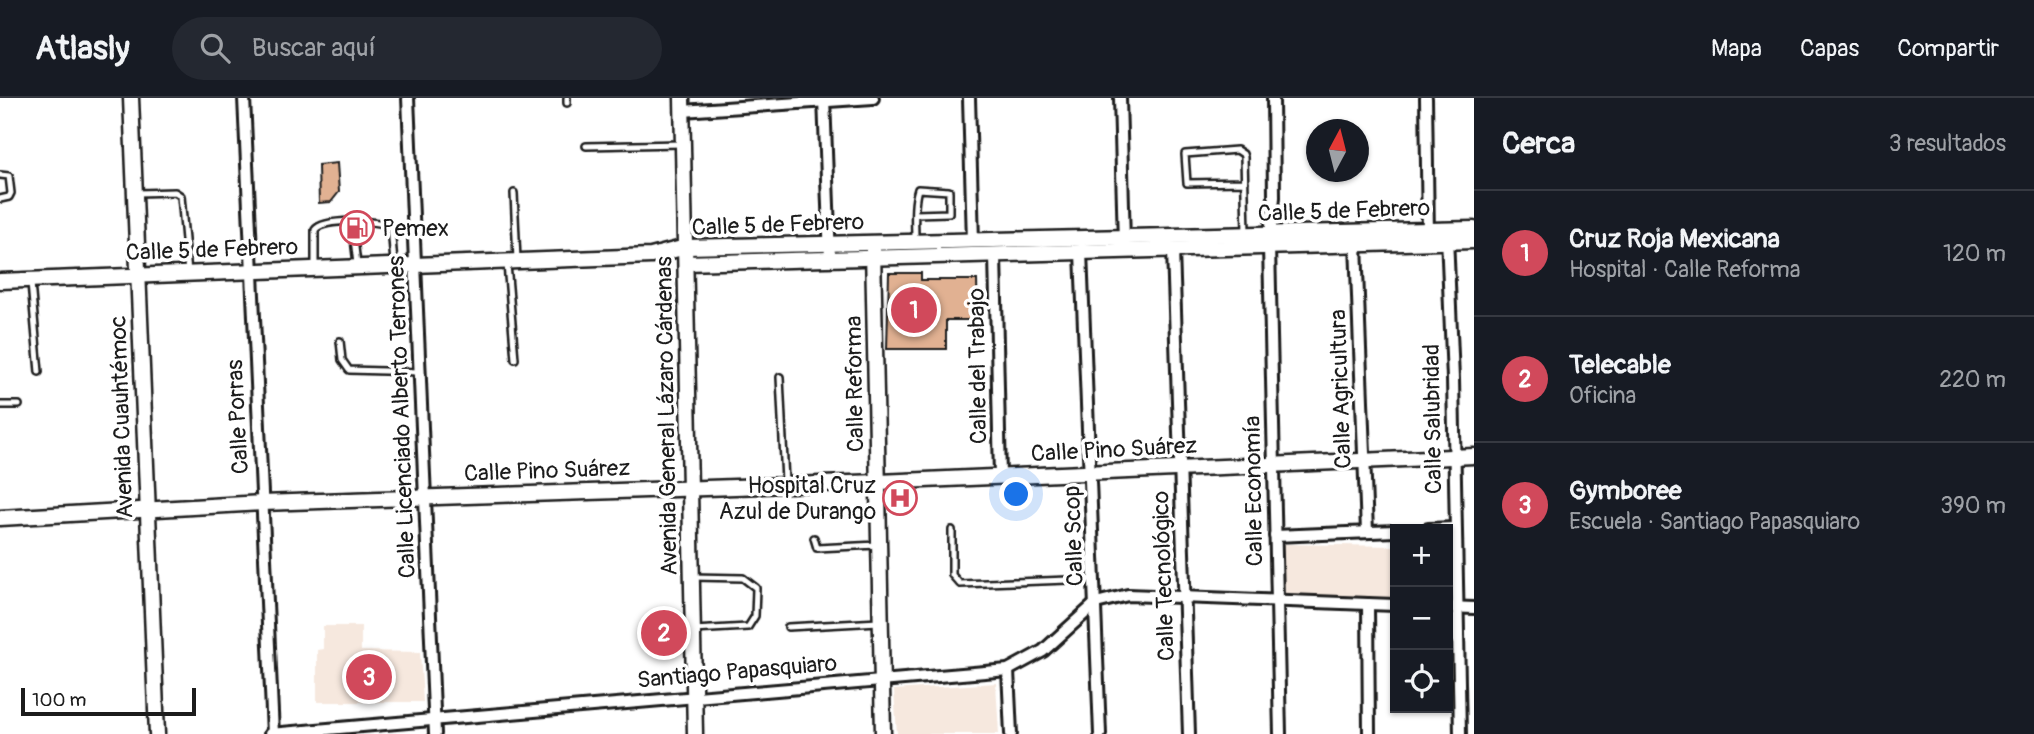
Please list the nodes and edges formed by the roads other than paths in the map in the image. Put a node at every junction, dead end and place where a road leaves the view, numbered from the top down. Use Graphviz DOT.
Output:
graph roads {
  1 [pos="131,98"];
  2 [pos="244,98"];
  3 [pos="408,98"];
  4 [pos="873,98"];
  5 [pos="969,98"];
  6 [pos="1119,98"];
  7 [pos="1273,98"];
  8 [pos="1426,98"];
  9 [pos="825,100"];
  10 [pos="682,104"];
  11 [pos="683,144"];
  12 [pos="586,146"];
  13 [pos="0,175"];
  14 [pos="1245,182"];
  15 [pos="514,192"];
  16 [pos="135,193"];
  17 [pos="0,199"];
  18 [pos="915,214"];
  19 [pos="352,222"];
  20 [pos="1474,229"];
  21 [pos="1246,235"];
  22 [pos="1447,235"];
  23 [pos="1428,236"];
  24 [pos="1269,241"];
  25 [pos="1474,241"];
  26 [pos="973,242"];
  27 [pos="1356,244"];
  28 [pos="1124,245"];
  29 [pos="686,247"];
  30 [pos="914,250"];
  31 [pos="1173,250"];
  32 [pos="873,251"];
  33 [pos="829,252"];
  34 [pos="1081,252"];
  35 [pos="995,255"];
  36 [pos="512,261"];
  37 [pos="686,263"];
  38 [pos="394,264"];
  39 [pos="416,264"];
  40 [pos="357,266"];
  41 [pos="315,268"];
  42 [pos="251,270"];
  43 [pos="188,273"];
  44 [pos="138,275"];
  45 [pos="31,280"];
  46 [pos="0,281"];
  47 [pos="340,341"];
  48 [pos="515,359"];
  49 [pos="39,372"];
  50 [pos="420,372"];
  51 [pos="780,377"];
  52 [pos="0,405"];
  53 [pos="19,405"];
  54 [pos="1474,456"];
  55 [pos="1454,457"];
  56 [pos="1363,461"];
  57 [pos="1274,465"];
  58 [pos="1181,469"];
  59 [pos="1091,474"];
  60 [pos="1000,477"];
  61 [pos="879,482"];
  62 [pos="786,485"];
  63 [pos="690,488"];
  64 [pos="426,497"];
  65 [pos="262,503"];
  66 [pos="148,510"];
  67 [pos="0,518"];
  68 [pos="1455,528"];
  69 [pos="952,530"];
  70 [pos="1390,531"];
  71 [pos="1367,532"];
  72 [pos="1275,536"];
  73 [pos="814,538"];
  74 [pos="880,544"];
  75 [pos="692,577"];
  76 [pos="1095,579"];
  77 [pos="1453,587"];
  78 [pos="1185,596"];
  79 [pos="1276,598"];
  80 [pos="1096,603"];
  81 [pos="1368,604"];
  82 [pos="1390,605"];
  83 [pos="1453,608"];
  84 [pos="1474,608"];
  85 [pos="882,622"];
  86 [pos="1453,624"];
  87 [pos="788,627"];
  88 [pos="693,630"];
  89 [pos="1008,670"];
  90 [pos="883,679"];
  91 [pos="694,696"];
  92 [pos="435,721"];
  93 [pos="157,734"];
  94 [pos="272,734"];
  95 [pos="435,734"];
  96 [pos="695,734"];
  97 [pos="883,734"];
  98 [pos="1011,734"];
  99 [pos="1100,734"];
  100 [pos="1189,734"];
  101 [pos="1280,734"];
  102 [pos="1368,734"];
  103 [pos="1460,734"];
  1 -- 16 [label="street, Avenida Cuauhtémoc"];
  2 -- 42 [label="street, Calle Porras"];
  3 -- 39 [label="street, Calle Licenciado Alberto Terrones"];
  4 -- 9 [label="street"];
  5 -- 26 [label="street"];
  6 -- 28 [label="street"];
  7 -- 24 [label="street, Calle Economía"];
  8 -- 23 [label="street"];
  9 -- 10 [label="street"];
  9 -- 33 [label="street"];
  10 -- 11 [label="street, Avenida General Lázaro Cárdenas"];
  11 -- 12 [label="lane"];
  11 -- 29 [label="street, Avenida General Lázaro Cárdenas"];
  13 -- 17 [label="lane"];
  14 -- 14 [label="lane"];
  14 -- 21 [label="lane"];
  15 -- 36 [label="lane"];
  16 -- 43 [label="lane"];
  16 -- 44 [label="street, Avenida Cuauhtémoc"];
  18 -- 18 [label="lane"];
  18 -- 30 [label="lane"];
  19 -- 38 [label="lane"];
  19 -- 40 [label="lane"];
  19 -- 41 [label="lane"];
  20 -- 22 [label="street, Calle 5 de Febrero"];
  21 -- 24 [label="street, Calle 5 de Febrero"];
  21 -- 28 [label="street, Calle 5 de Febrero"];
  22 -- 23 [label="street, Calle 5 de Febrero"];
  22 -- 25 [label="street, Calle 5 de Febrero"];
  22 -- 55 [label="street, Calle Salubridad"];
  23 -- 24 [label="street, Calle 5 de Febrero"];
  23 -- 27 [label="street, Calle 5 de Febrero"];
  24 -- 27 [label="street, Calle 5 de Febrero"];
  24 -- 31 [label="street, Calle 5 de Febrero"];
  24 -- 57 [label="street, Calle Economía"];
  26 -- 28 [label="street, Calle 5 de Febrero"];
  26 -- 30 [label="street, Calle 5 de Febrero"];
  27 -- 56 [label="street, Calle Agricultura"];
  28 -- 31 [label="street, Calle 5 de Febrero"];
  28 -- 34 [label="street, Calle 5 de Febrero"];
  29 -- 33 [label="street, Calle 5 de Febrero"];
  29 -- 36 [label="street, Calle 5 de Febrero"];
  29 -- 37 [label="street, Avenida General Lázaro Cárdenas"];
  30 -- 32 [label="street, Calle 5 de Febrero"];
  30 -- 35 [label="street, Calle 5 de Febrero"];
  31 -- 58 [label="street, Calle Tecnológico"];
  32 -- 33 [label="street, Calle 5 de Febrero"];
  32 -- 61 [label="street, Calle Reforma"];
  33 -- 37 [label="street, Calle 5 de Febrero"];
  34 -- 35 [label="street, Calle 5 de Febrero"];
  34 -- 59 [label="street, Calle Scop"];
  35 -- 60 [label="street, Calle del Trabajo"];
  36 -- 39 [label="street, Calle 5 de Febrero"];
  36 -- 48 [label="lane"];
  37 -- 63 [label="street, Avenida General Lázaro Cárdenas"];
  38 -- 39 [label="street, Calle 5 de Febrero"];
  38 -- 40 [label="street, Calle 5 de Febrero"];
  39 -- 50 [label="street, Calle Licenciado Alberto Terrones"];
  40 -- 41 [label="street, Calle 5 de Febrero"];
  41 -- 42 [label="street, Calle 5 de Febrero"];
  42 -- 43 [label="street, Calle 5 de Febrero"];
  42 -- 65 [label="street, Calle Porras"];
  43 -- 44 [label="street, Calle 5 de Febrero"];
  44 -- 45 [label="street, Calle 5 de Febrero"];
  44 -- 66 [label="street, Avenida Cuauhtémoc"];
  45 -- 46 [label="street, Calle 5 de Febrero"];
  45 -- 49 [label="lane"];
  47 -- 50 [label="lane"];
  50 -- 64 [label="street, Calle Licenciado Alberto Terrones"];
  51 -- 62 [label="lane"];
  52 -- 53 [label="lane"];
  54 -- 55 [label="street, Calle Pino Suárez"];
  55 -- 56 [label="street, Calle Pino Suárez"];
  55 -- 68 [label="street, Calle Salubridad"];
  56 -- 57 [label="street, Calle Pino Suárez"];
  56 -- 71 [label="street, Calle Agricultura"];
  57 -- 58 [label="street, Calle Pino Suárez"];
  57 -- 72 [label="street, Calle Economía"];
  58 -- 59 [label="street, Calle Pino Suárez"];
  58 -- 78 [label="street, Calle Tecnológico"];
  59 -- 60 [label="street, Calle Pino Suárez"];
  59 -- 76 [label="street, Calle Scop"];
  60 -- 61 [label="street, Calle Pino Suárez"];
  61 -- 62 [label="street, Calle Pino Suárez"];
  61 -- 74 [label="street, Calle Reforma"];
  62 -- 63 [label="street, Calle Pino Suárez"];
  63 -- 64 [label="street, Calle Pino Suárez"];
  63 -- 75 [label="street, Avenida General Lázaro Cárdenas"];
  64 -- 65 [label="street, Calle Pino Suárez"];
  64 -- 92 [label="street, Calle Licenciado Alberto Terrones"];
  65 -- 66 [label="street, Calle Pino Suárez"];
  65 -- 94 [label="street, Calle Porras"];
  66 -- 67 [label="street, Calle Pino Suárez"];
  66 -- 93 [label="street, Avenida Cuauhtémoc"];
  68 -- 77 [label="street, Calle Salubridad"];
  69 -- 76 [label="lane"];
  70 -- 71 [label="street"];
  71 -- 72 [label="street"];
  72 -- 79 [label="street, Calle Economía"];
  73 -- 74 [label="lane"];
  74 -- 85 [label="street, Calle Reforma"];
  75 -- 88 [label="street, Avenida General Lázaro Cárdenas"];
  75 -- 88 [label="lane"];
  76 -- 80 [label="street, Calle Scop"];
  78 -- 79 [label="street, Santiago Papasquiaro"];
  78 -- 80 [label="street, Santiago Papasquiaro"];
  78 -- 100 [label="street, Calle Tecnológico"];
  79 -- 81 [label="street, Santiago Papasquiaro"];
  79 -- 101 [label="street, Calle Economía"];
  80 -- 89 [label="street, Santiago Papasquiaro"];
  80 -- 99 [label="street, Calle Scop"];
  81 -- 82 [label="street, Santiago Papasquiaro"];
  81 -- 102 [label="street"];
  83 -- 84 [label="street"];
  85 -- 87 [label="lane"];
  85 -- 90 [label="street, Calle Reforma"];
  86 -- 103 [label="street, Calle Salubridad"];
  88 -- 91 [label="street, Avenida General Lázaro Cárdenas"];
  89 -- 90 [label="street, Santiago Papasquiaro"];
  89 -- 98 [label="street"];
  90 -- 91 [label="street, Santiago Papasquiaro"];
  90 -- 97 [label="street, Calle Reforma"];
  91 -- 92 [label="street, Santiago Papasquiaro"];
  91 -- 96 [label="street, Avenida General Lázaro Cárdenas"];
  92 -- 94 [label="street, Santiago Papasquiaro"];
  92 -- 95 [label="street, Calle Licenciado Alberto Terrones"];
}
